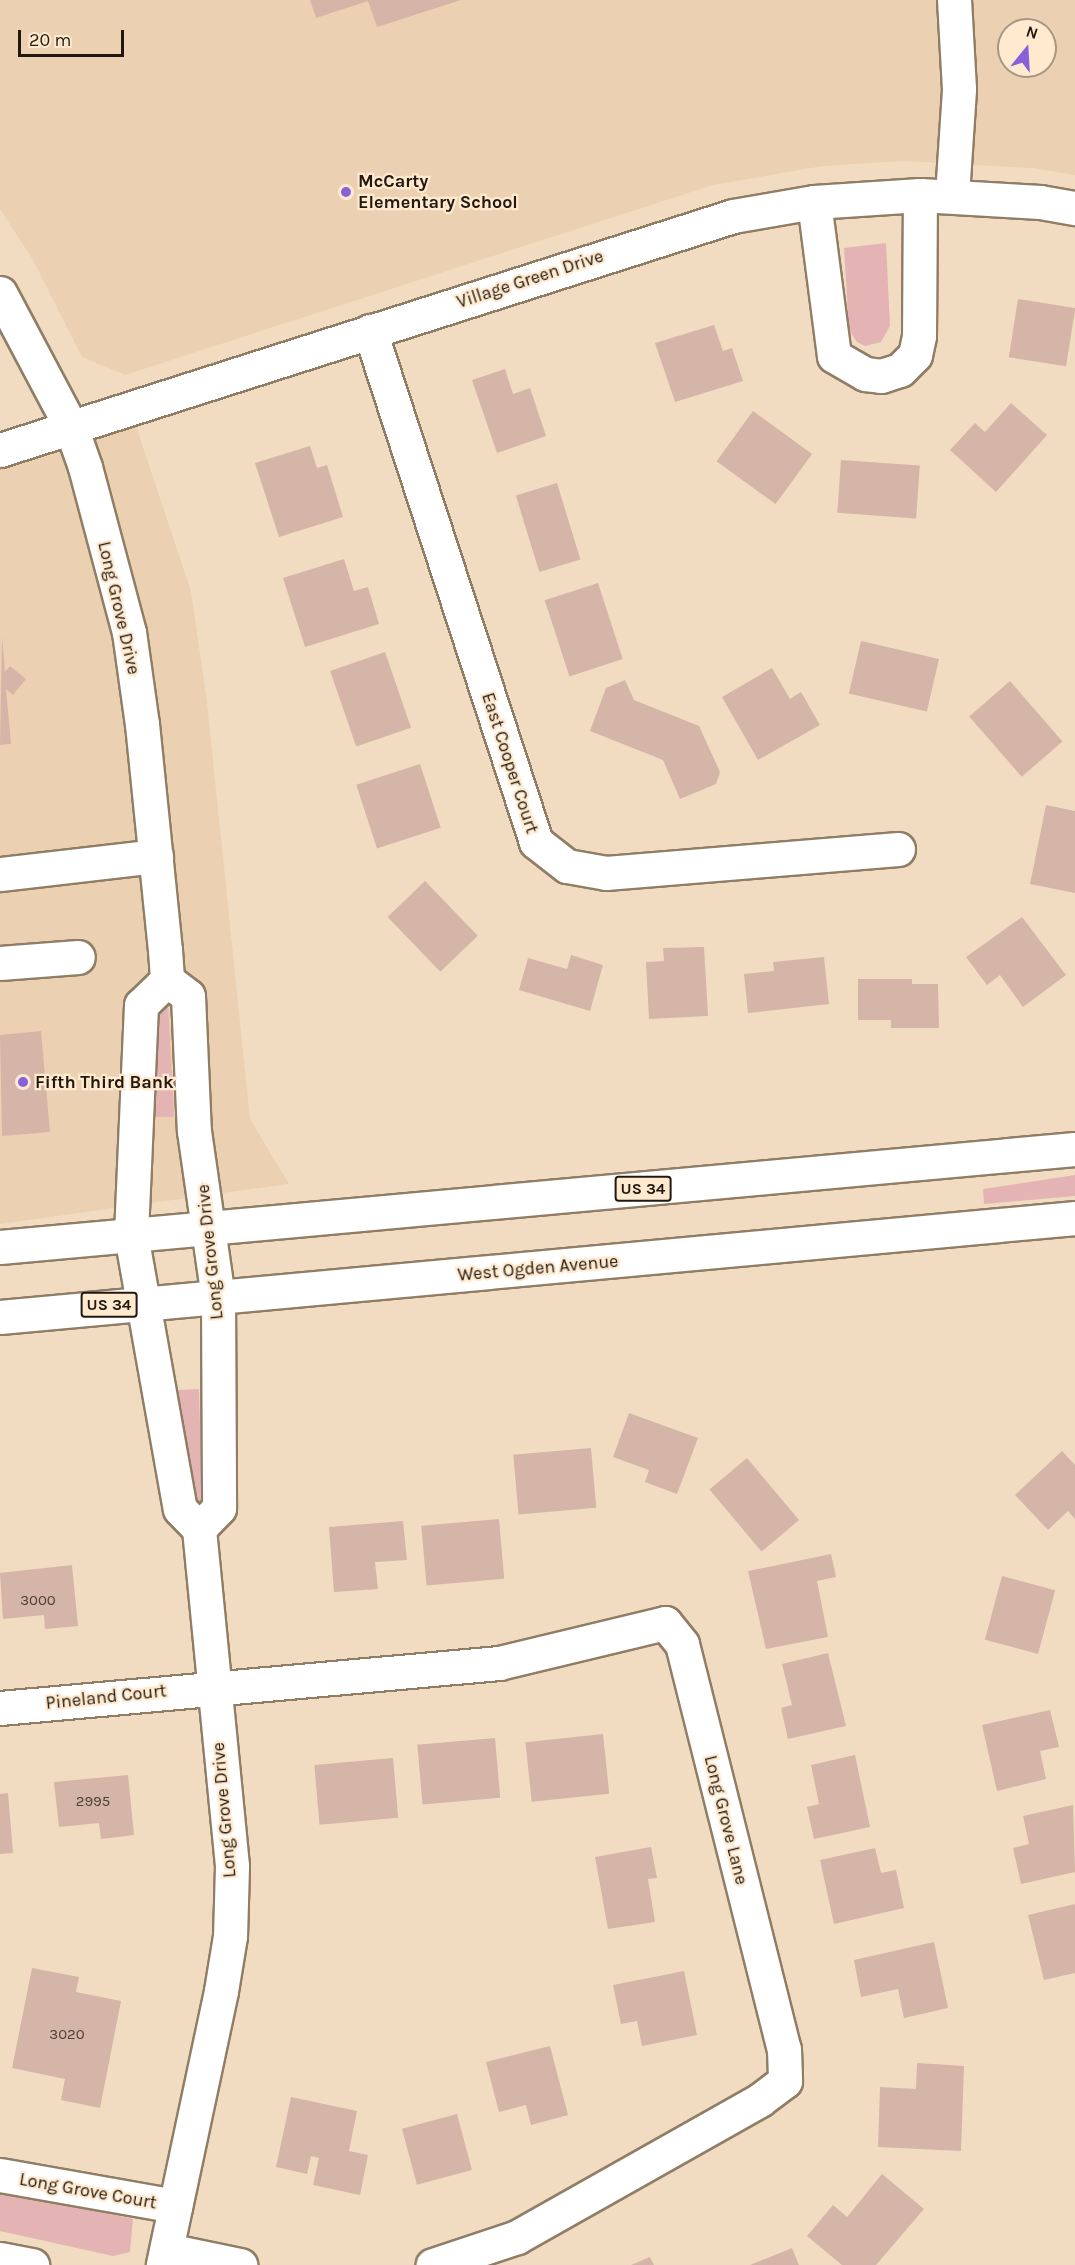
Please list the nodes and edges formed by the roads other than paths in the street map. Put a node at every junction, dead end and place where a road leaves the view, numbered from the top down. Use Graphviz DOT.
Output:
graph roads {
  1 [pos="954,0"];
  2 [pos="920,195"];
  3 [pos="952,195"];
  4 [pos="814,202"];
  5 [pos="1075,208"];
  6 [pos="0,293"];
  7 [pos="370,331"];
  8 [pos="71,427"];
  9 [pos="0,450"];
  10 [pos="898,849"];
  11 [pos="156,856"];
  12 [pos="0,874"];
  13 [pos="78,957"];
  14 [pos="0,963"];
  15 [pos="167,980"];
  16 [pos="1075,1149"];
  17 [pos="1075,1218"];
  18 [pos="211,1228"];
  19 [pos="131,1235"];
  20 [pos="0,1247"];
  21 [pos="218,1297"];
  22 [pos="142,1302"];
  23 [pos="0,1317"];
  24 [pos="199,1528"];
  25 [pos="212,1687"];
  26 [pos="0,1708"];
  27 [pos="0,2175"];
  28 [pos="176,2206"];
  29 [pos="165,2258"];
  30 [pos="0,2259"];
  31 [pos="32,2265"];
  32 [pos="240,2265"];
  33 [pos="433,2265"];
  1 -- 3 [label="street"];
  2 -- 3 [label="street, Village Green Drive"];
  2 -- 4 [label="street, Village Green Drive"];
  2 -- 4 [label="street"];
  3 -- 5 [label="street, Village Green Drive"];
  4 -- 7 [label="street, Village Green Drive"];
  6 -- 8 [label="street, Long Grove Drive"];
  7 -- 8 [label="street, Village Green Drive"];
  7 -- 10 [label="street, East Cooper Court"];
  8 -- 9 [label="street, Village Green Drive"];
  8 -- 11 [label="street, Long Grove Drive"];
  11 -- 12 [label="street"];
  11 -- 15 [label="street, Long Grove Drive"];
  13 -- 14 [label="street"];
  15 -- 18 [label="street, Long Grove Drive"];
  15 -- 19 [label="street"];
  16 -- 18 [label="street, US 34"];
  17 -- 21 [label="street, West Ogden Avenue / US 34"];
  18 -- 19 [label="street, US 34"];
  18 -- 21 [label="street, Long Grove Drive"];
  19 -- 20 [label="street, US 34"];
  19 -- 22 [label="street"];
  21 -- 22 [label="street, West Ogden Avenue / US 34"];
  21 -- 24 [label="street, Long Grove Drive"];
  22 -- 23 [label="street, West Ogden Avenue / US 34"];
  22 -- 24 [label="street"];
  24 -- 25 [label="street, Long Grove Drive"];
  25 -- 26 [label="street, Pineland Court"];
  25 -- 28 [label="street, Long Grove Drive"];
  25 -- 33 [label="street, Long Grove Lane"];
  27 -- 28 [label="street, Long Grove Court"];
  28 -- 29 [label="street, Long Grove Drive"];
  29 -- 32 [label="street"];
  30 -- 31 [label="street"];
}
